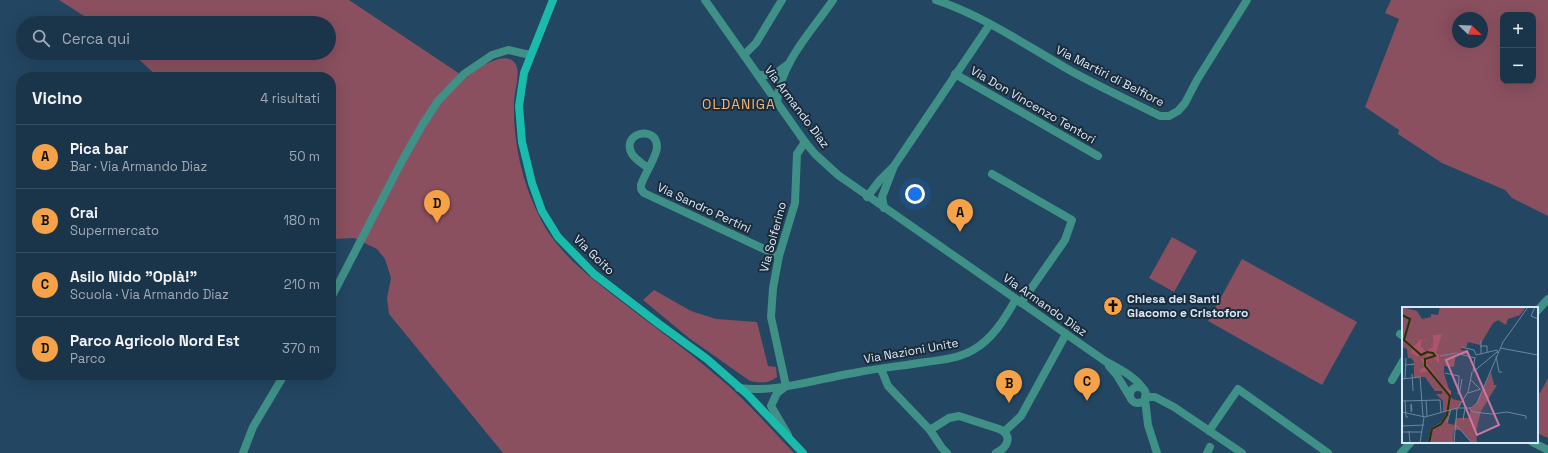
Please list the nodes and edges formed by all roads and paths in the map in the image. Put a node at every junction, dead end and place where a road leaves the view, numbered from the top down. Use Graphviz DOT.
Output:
graph roads {
  1 [pos="553,0"];
  2 [pos="705,0"];
  3 [pos="782,0"];
  4 [pos="833,0"];
  5 [pos="936,0"];
  6 [pos="1247,0"];
  7 [pos="990,24"];
  8 [pos="530,55"];
  9 [pos="744,55"];
  10 [pos="789,63"];
  11 [pos="955,74"];
  12 [pos="758,75"];
  13 [pos="777,102"];
  14 [pos="805,142"];
  15 [pos="1098,156"];
  16 [pos="894,166"];
  17 [pos="648,168"];
  18 [pos="992,174"];
  19 [pos="867,196"];
  20 [pos="884,208"];
  21 [pos="779,256"];
  22 [pos="336,288"];
  23 [pos="1548,299"];
  24 [pos="1018,301"];
  25 [pos="1538,310"];
  26 [pos="1066,334"];
  27 [pos="1105,362"];
  28 [pos="1402,363"];
  29 [pos="882,369"];
  30 [pos="281,380"];
  31 [pos="1392,380"];
  32 [pos="786,386"];
  33 [pos="739,388"];
  34 [pos="1145,395"];
  35 [pos="1131,399"];
  36 [pos="1148,425"];
  37 [pos="930,430"];
  38 [pos="1209,430"];
  39 [pos="1004,432"];
  40 [pos="788,436"];
  41 [pos="1409,443"];
  42 [pos="1534,443"];
  43 [pos="1548,450"];
  44 [pos="243,453"];
  45 [pos="803,453"];
  46 [pos="947,453"];
  47 [pos="996,453"];
  48 [pos="1157,453"];
  49 [pos="1242,453"];
  50 [pos="1328,453"];
  51 [pos="1400,453"];
  1 -- 8 [label="street, Via Goito"];
  2 -- 9 [label="street, Via Armando Diaz"];
  3 -- 9 [label="street"];
  4 -- 10 [label="street"];
  5 -- 7 [label="street, Via Martiri di Belfiore"];
  6 -- 7 [label="street, Via Martiri di Belfiore"];
  7 -- 11 [label="street, Via Don Vincenzo Tentori"];
  8 -- 22 [label="street"];
  8 -- 33 [label="street, Via Goito"];
  9 -- 12 [label="street, Via Armando Diaz"];
  10 -- 12 [label="street"];
  10 -- 13 [label="street"];
  11 -- 15 [label="street, Via Don Vincenzo Tentori"];
  11 -- 16 [label="street, Via Don Vincenzo Tentori"];
  12 -- 13 [label="street, Via Armando Diaz"];
  13 -- 14 [label="street, Via Armando Diaz"];
  14 -- 19 [label="street, Via Armando Diaz"];
  14 -- 21 [label="street, Via Solferino"];
  16 -- 19 [label="street, Via Don Vincenzo Tentori"];
  16 -- 20 [label="street, Via Don Vincenzo Tentori"];
  17 -- 21 [label="street, Via Sandro Pertini"];
  18 -- 24 [label="street, Via Nazioni Unite"];
  19 -- 20 [label="street, Via Armando Diaz"];
  20 -- 24 [label="street, Via Armando Diaz"];
  21 -- 32 [label="street, Via Solferino"];
  23 -- 25 [label="street"];
  24 -- 26 [label="street, Via Armando Diaz"];
  24 -- 29 [label="street, Via Nazioni Unite"];
  26 -- 27 [label="street, Via Armando Diaz"];
  26 -- 39 [label="street"];
  27 -- 34 [label="street, Via Armando Diaz"];
  27 -- 35 [label="street, Via Armando Diaz"];
  28 -- 31 [label="street"];
  29 -- 32 [label="street, Via Nazioni Unite"];
  29 -- 37 [label="street"];
  30 -- 44 [label="street"];
  32 -- 33 [label="street, Via Nazioni Unite"];
  32 -- 40 [label="street"];
  33 -- 40 [label="street, Via Goito"];
  34 -- 35 [label="street"];
  34 -- 35 [label="street"];
  34 -- 36 [label="street, Via Armando Diaz"];
  34 -- 38 [label="street"];
  35 -- 36 [label="street, Via Armando Diaz"];
  36 -- 48 [label="street, Via Armando Diaz"];
  37 -- 39 [label="street"];
  37 -- 46 [label="street"];
  38 -- 49 [label="street"];
  38 -- 50 [label="street"];
  39 -- 47 [label="street"];
  40 -- 45 [label="street, Via Goito"];
  41 -- 51 [label="street"];
  42 -- 43 [label="street"];
}
